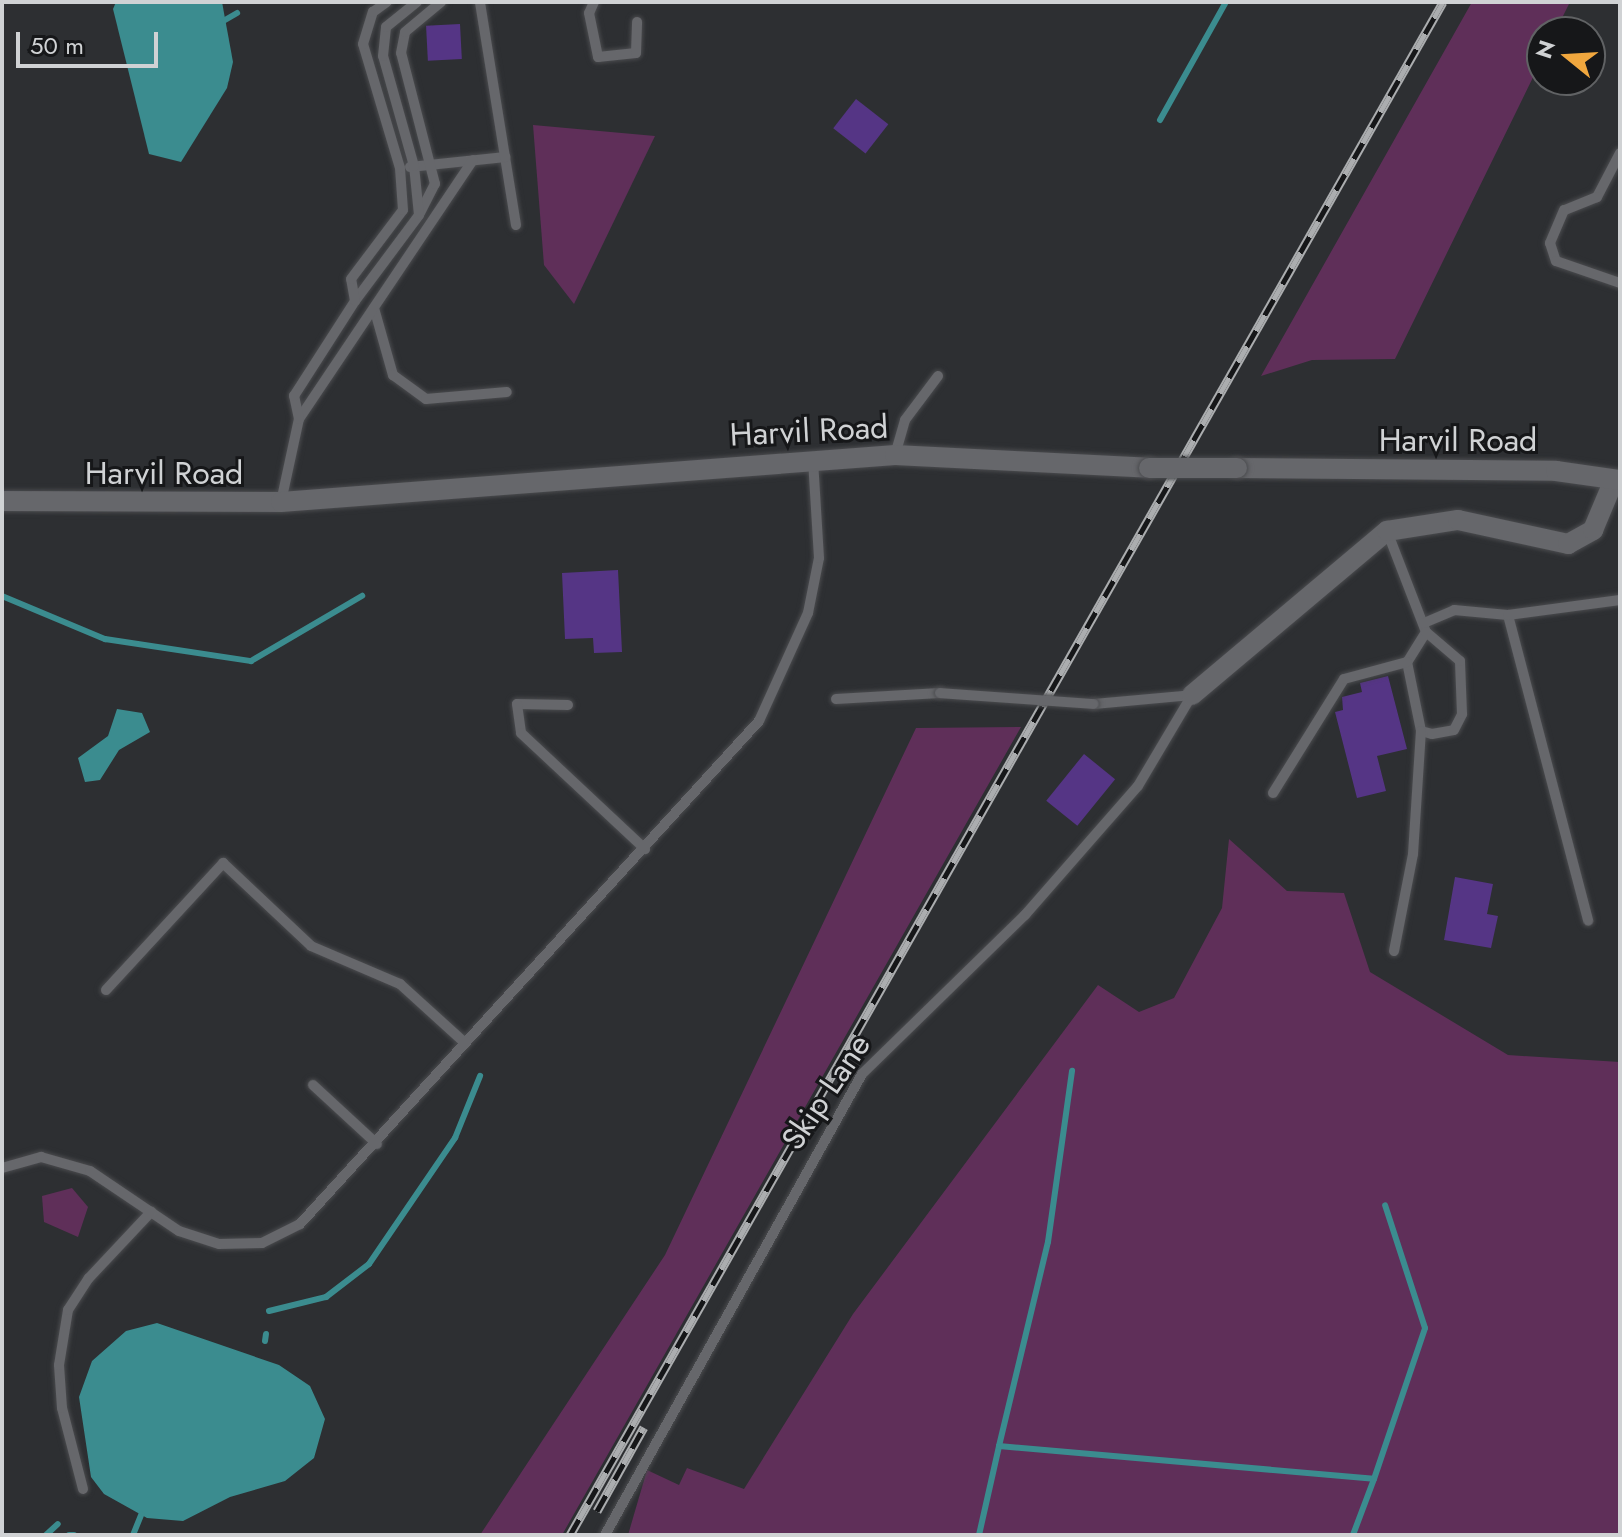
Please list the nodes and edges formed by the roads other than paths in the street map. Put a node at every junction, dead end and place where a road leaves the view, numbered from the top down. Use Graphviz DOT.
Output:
graph roads {
  1 [pos="387,2"];
  2 [pos="417,2"];
  3 [pos="441,2"];
  4 [pos="480,2"];
  5 [pos="594,2"];
  6 [pos="637,22"];
  7 [pos="1620,153"];
  8 [pos="505,157"];
  9 [pos="473,160"];
  10 [pos="432,163"];
  11 [pos="414,166"];
  12 [pos="400,168"];
  13 [pos="419,215"];
  14 [pos="516,225"];
  15 [pos="1620,283"];
  16 [pos="355,301"];
  17 [pos="374,308"];
  18 [pos="938,376"];
  19 [pos="507,392"];
  20 [pos="299,419"];
  21 [pos="895,455"];
  22 [pos="812,458"];
  23 [pos="1617,480"];
  24 [pos="11,502"];
  25 [pos="281,502"];
  26 [pos="1387,531"];
  27 [pos="1620,600"];
  28 [pos="1508,615"];
  29 [pos="1425,628"];
  30 [pos="1407,662"];
  31 [pos="1192,695"];
  32 [pos="836,699"];
  33 [pos="568,705"];
  34 [pos="1421,731"];
  35 [pos="1273,793"];
  36 [pos="645,849"];
  37 [pos="1588,921"];
  38 [pos="1394,951"];
  39 [pos="106,990"];
  40 [pos="465,1043"];
  41 [pos="313,1085"];
  42 [pos="377,1144"];
  43 [pos="2,1168"];
  44 [pos="151,1212"];
  45 [pos="83,1489"];
  46 [pos="605,1535"];
  1 -- 12 [label="lane"];
  2 -- 11 [label="lane"];
  3 -- 10 [label="lane"];
  4 -- 8 [label="lane"];
  5 -- 6 [label="lane"];
  7 -- 15 [label="lane"];
  8 -- 9 [label="lane"];
  8 -- 14 [label="lane"];
  9 -- 10 [label="lane"];
  9 -- 17 [label="lane"];
  10 -- 11 [label="lane"];
  10 -- 13 [label="lane"];
  11 -- 12 [label="lane"];
  11 -- 13 [label="lane"];
  12 -- 16 [label="lane"];
  13 -- 16 [label="lane"];
  16 -- 20 [label="lane"];
  17 -- 19 [label="lane"];
  17 -- 20 [label="lane"];
  18 -- 21 [label="lane"];
  20 -- 25 [label="lane"];
  21 -- 22 [label="street, Harvil Road"];
  21 -- 23 [label="street, Harvil Road, bridge"];
  22 -- 25 [label="street, Harvil Road"];
  22 -- 36 [label="lane"];
  23 -- 26 [label="street"];
  24 -- 25 [label="street, Harvil Road"];
  26 -- 29 [label="lane"];
  26 -- 31 [label="street"];
  27 -- 28 [label="lane"];
  28 -- 29 [label="lane"];
  28 -- 37 [label="lane"];
  29 -- 30 [label="lane"];
  29 -- 34 [label="lane"];
  30 -- 34 [label="lane"];
  30 -- 35 [label="lane"];
  31 -- 32 [label="lane, bridge"];
  31 -- 46 [label="lane, Skip Lane"];
  33 -- 36 [label="lane"];
  34 -- 38 [label="lane"];
  36 -- 40 [label="lane"];
  39 -- 40 [label="lane"];
  40 -- 42 [label="lane"];
  41 -- 42 [label="lane"];
  42 -- 44 [label="lane"];
  43 -- 44 [label="lane"];
  44 -- 45 [label="lane"];
}
